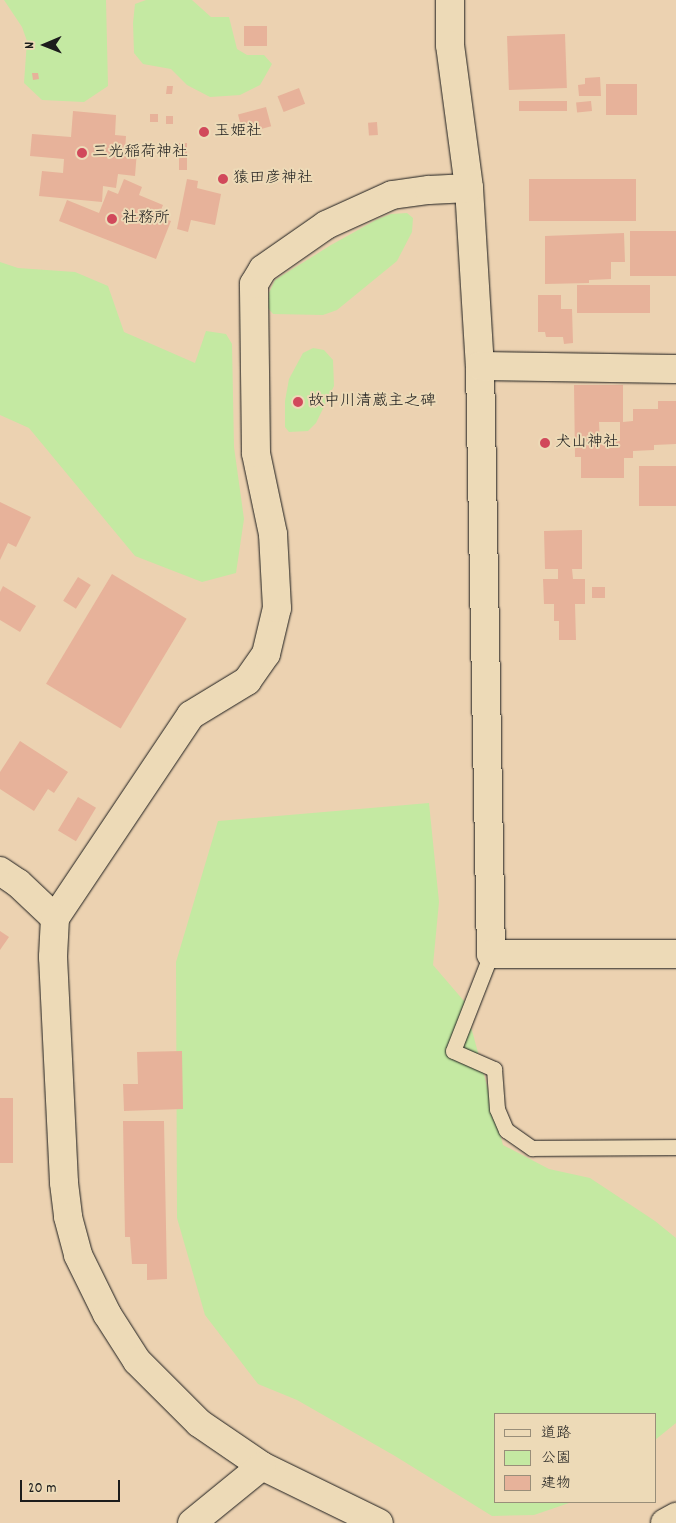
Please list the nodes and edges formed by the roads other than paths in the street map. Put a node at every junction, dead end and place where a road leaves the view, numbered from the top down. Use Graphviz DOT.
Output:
graph roads {
  1 [pos="450,0"];
  2 [pos="469,188"];
  3 [pos="480,366"];
  4 [pos="676,369"];
  5 [pos="0,871"];
  6 [pos="55,918"];
  7 [pos="491,954"];
  8 [pos="676,954"];
  9 [pos="676,1147"];
  10 [pos="262,1466"];
  11 [pos="676,1517"];
  12 [pos="192,1523"];
  13 [pos="379,1523"];
  14 [pos="665,1523"];
  1 -- 2 [label="street"];
  2 -- 3 [label="street"];
  2 -- 6 [label="street"];
  3 -- 4 [label="street"];
  3 -- 7 [label="street"];
  5 -- 6 [label="street"];
  6 -- 10 [label="street"];
  7 -- 8 [label="street"];
  7 -- 9 [label="lane"];
  10 -- 12 [label="street"];
  10 -- 13 [label="street"];
  11 -- 14 [label="street"];
}
